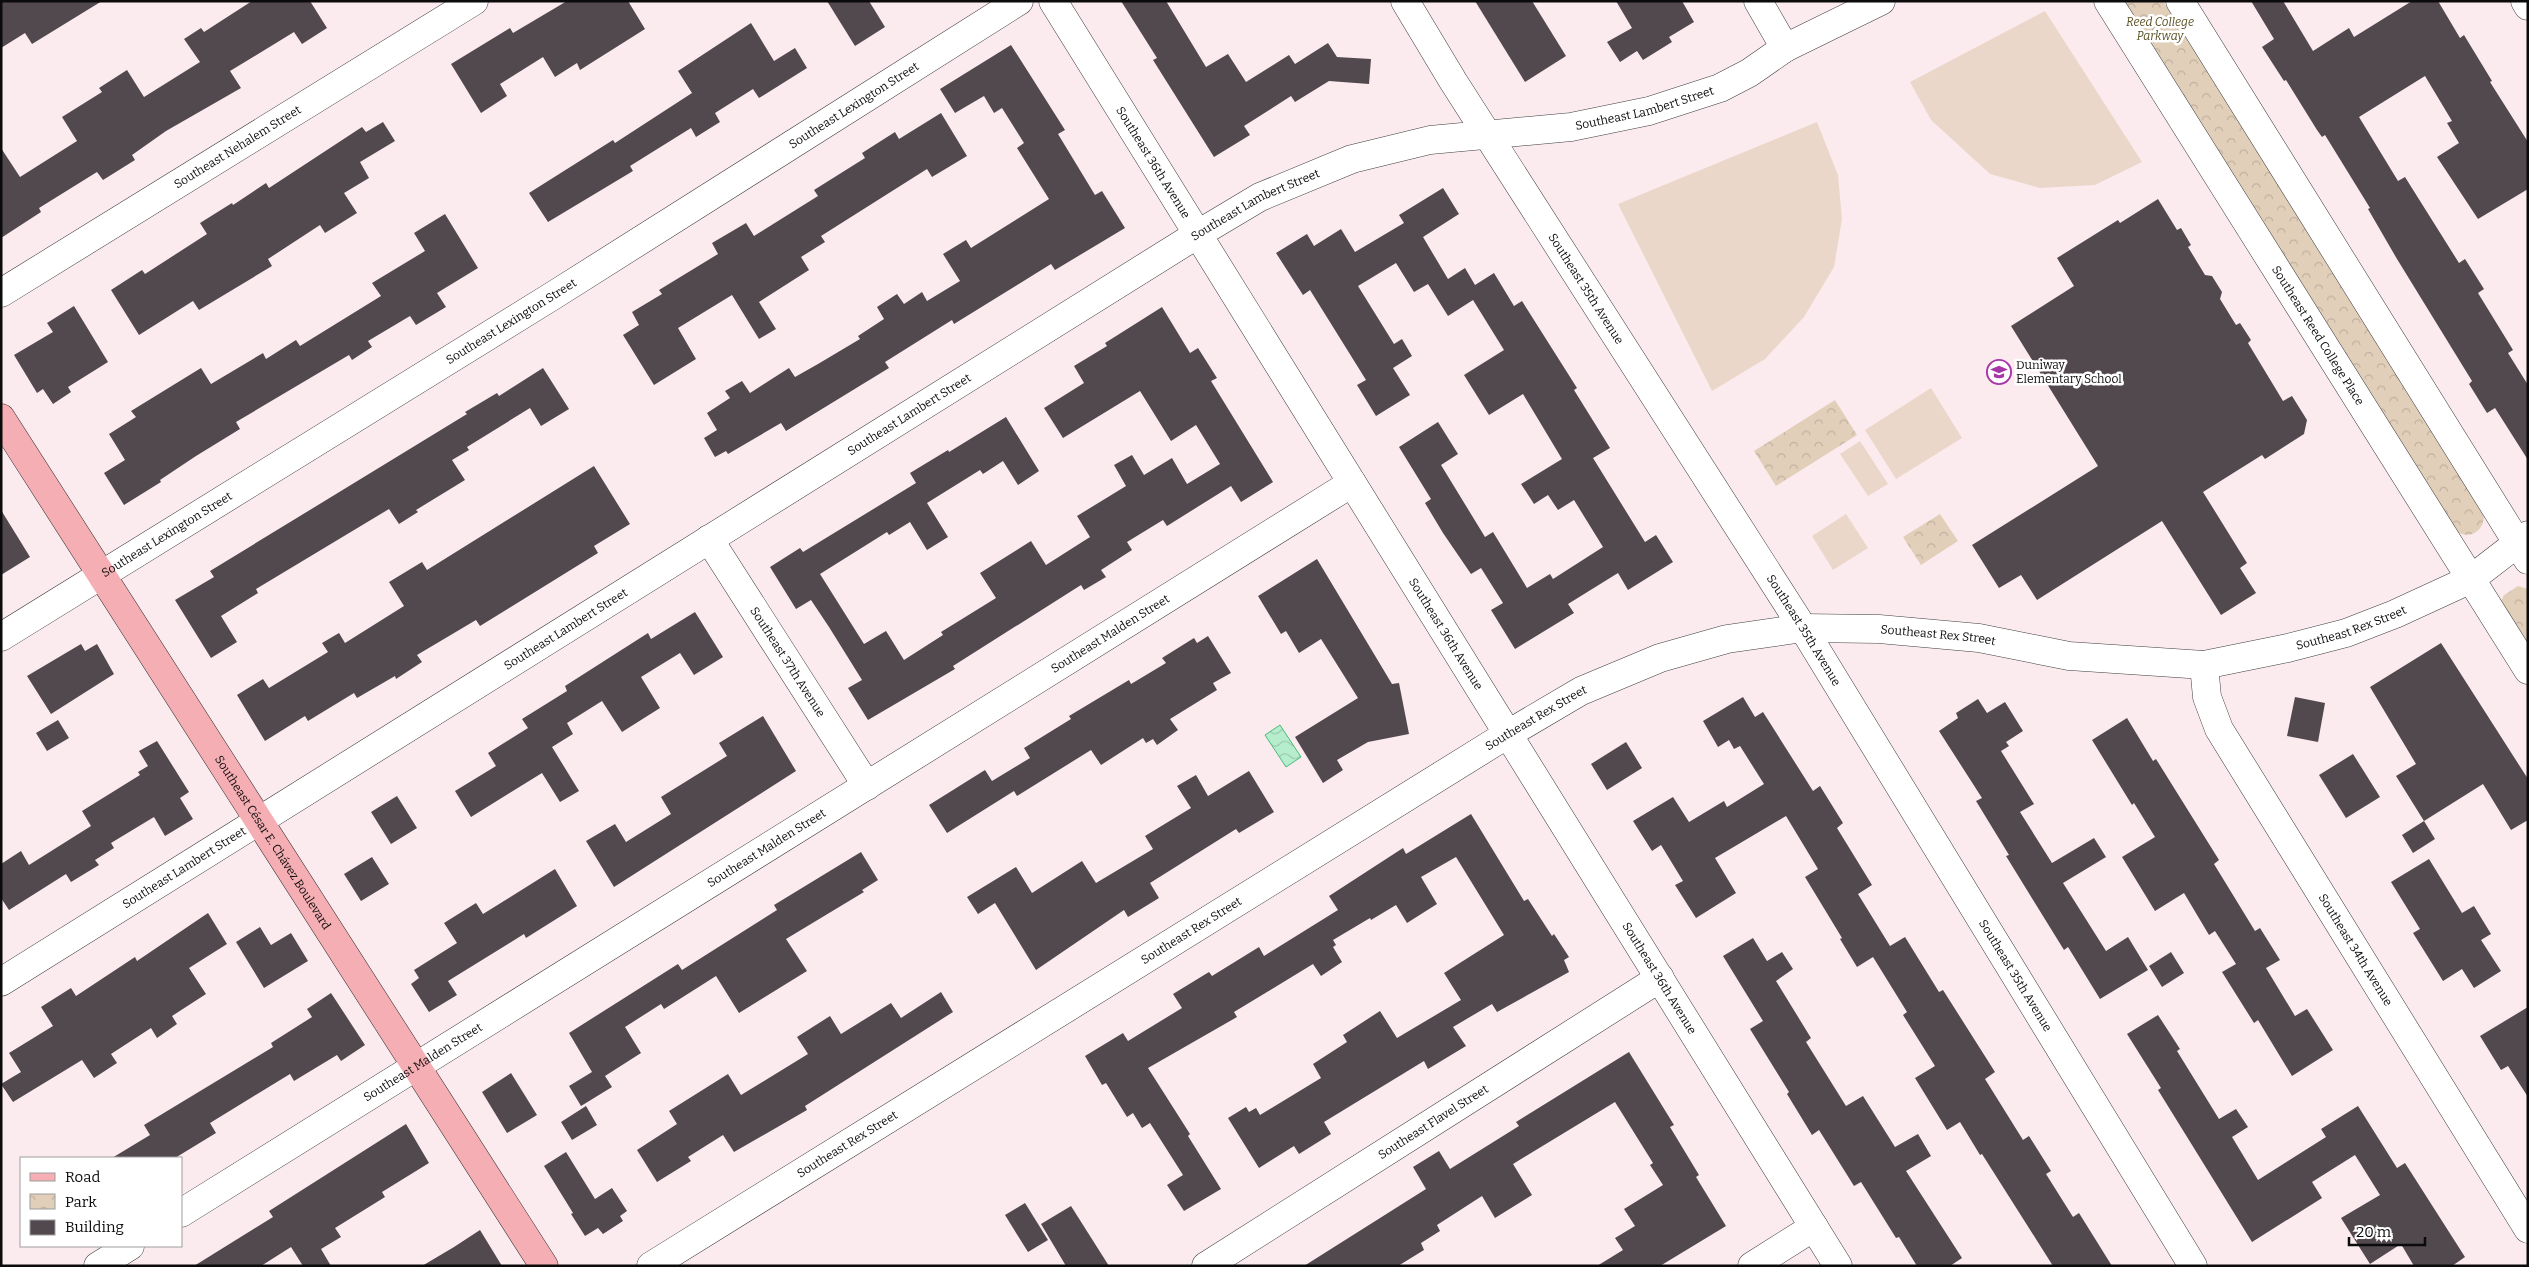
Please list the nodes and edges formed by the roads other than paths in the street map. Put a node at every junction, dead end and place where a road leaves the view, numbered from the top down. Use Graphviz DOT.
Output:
graph roads {
  1 [pos="474,1"];
  2 [pos="1019,1"];
  3 [pos="1053,1"];
  4 [pos="1405,1"];
  5 [pos="1758,1"];
  6 [pos="1880,1"];
  7 [pos="2108,1"];
  8 [pos="2180,1"];
  9 [pos="2525,1"];
  10 [pos="2528,6"];
  11 [pos="1785,48"];
  12 [pos="1488,135"];
  13 [pos="1198,234"];
  14 [pos="1,293"];
  15 [pos="1,418"];
  16 [pos="1352,483"];
  17 [pos="709,539"];
  18 [pos="2524,546"];
  19 [pos="101,574"];
  20 [pos="2471,578"];
  21 [pos="1803,628"];
  22 [pos="1,637"];
  23 [pos="2204,665"];
  24 [pos="2528,670"];
  25 [pos="1508,734"];
  26 [pos="867,786"];
  27 [pos="259,820"];
  28 [pos="1660,978"];
  29 [pos="1,982"];
  30 [pos="416,1065"];
  31 [pos="182,1212"];
  32 [pos="1814,1227"];
  33 [pos="2528,1229"];
  34 [pos="128,1247"];
  35 [pos="98,1266"];
  36 [pos="544,1266"];
  37 [pos="651,1266"];
  38 [pos="1206,1266"];
  39 [pos="1752,1266"];
  40 [pos="1838,1266"];
  41 [pos="2193,1266"];
  1 -- 14 [label="street, Southeast Nehalem Street"];
  2 -- 19 [label="street, Southeast Lexington Street"];
  3 -- 13 [label="street, Southeast 36th Avenue"];
  4 -- 12 [label="street, Southeast 35th Avenue"];
  5 -- 11 [label="street"];
  6 -- 11 [label="street, Southeast Lambert Street"];
  7 -- 20 [label="street, Southeast Reed College Place"];
  8 -- 18 [label="street"];
  9 -- 10 [label="street"];
  11 -- 12 [label="street, Southeast Lambert Street"];
  12 -- 13 [label="street, Southeast Lambert Street"];
  12 -- 21 [label="street, Southeast 35th Avenue"];
  13 -- 16 [label="street, Southeast 36th Avenue"];
  13 -- 17 [label="street, Southeast Lambert Street"];
  15 -- 19 [label="street, Southeast César E. Chávez Boulevard"];
  16 -- 25 [label="street, Southeast 36th Avenue"];
  16 -- 26 [label="street, Southeast Malden Street"];
  17 -- 26 [label="street, Southeast 37th Avenue"];
  17 -- 27 [label="street, Southeast Lambert Street"];
  18 -- 20 [label="street, Southeast Rex Street"];
  19 -- 22 [label="street, Southeast Lexington Street"];
  19 -- 27 [label="street, Southeast César E. Chávez Boulevard"];
  20 -- 23 [label="street, Southeast Rex Street"];
  20 -- 24 [label="street, Southeast Reed College Place"];
  21 -- 23 [label="street, Southeast Rex Street"];
  21 -- 25 [label="street, Southeast Rex Street"];
  21 -- 41 [label="street, Southeast 35th Avenue"];
  23 -- 33 [label="street, Southeast 34th Avenue"];
  25 -- 28 [label="street, Southeast 36th Avenue"];
  25 -- 37 [label="street, Southeast Rex Street"];
  26 -- 30 [label="street, Southeast Malden Street"];
  27 -- 29 [label="street, Southeast Lambert Street"];
  27 -- 30 [label="street, Southeast César E. Chávez Boulevard"];
  28 -- 32 [label="street, Southeast 36th Avenue"];
  28 -- 38 [label="street, Southeast Flavel Street"];
  30 -- 31 [label="street, Southeast Malden Street"];
  30 -- 36 [label="street, Southeast César E. Chávez Boulevard"];
  32 -- 39 [label="street"];
  32 -- 40 [label="street, Southeast 36th Avenue"];
  34 -- 35 [label="street"];
}
